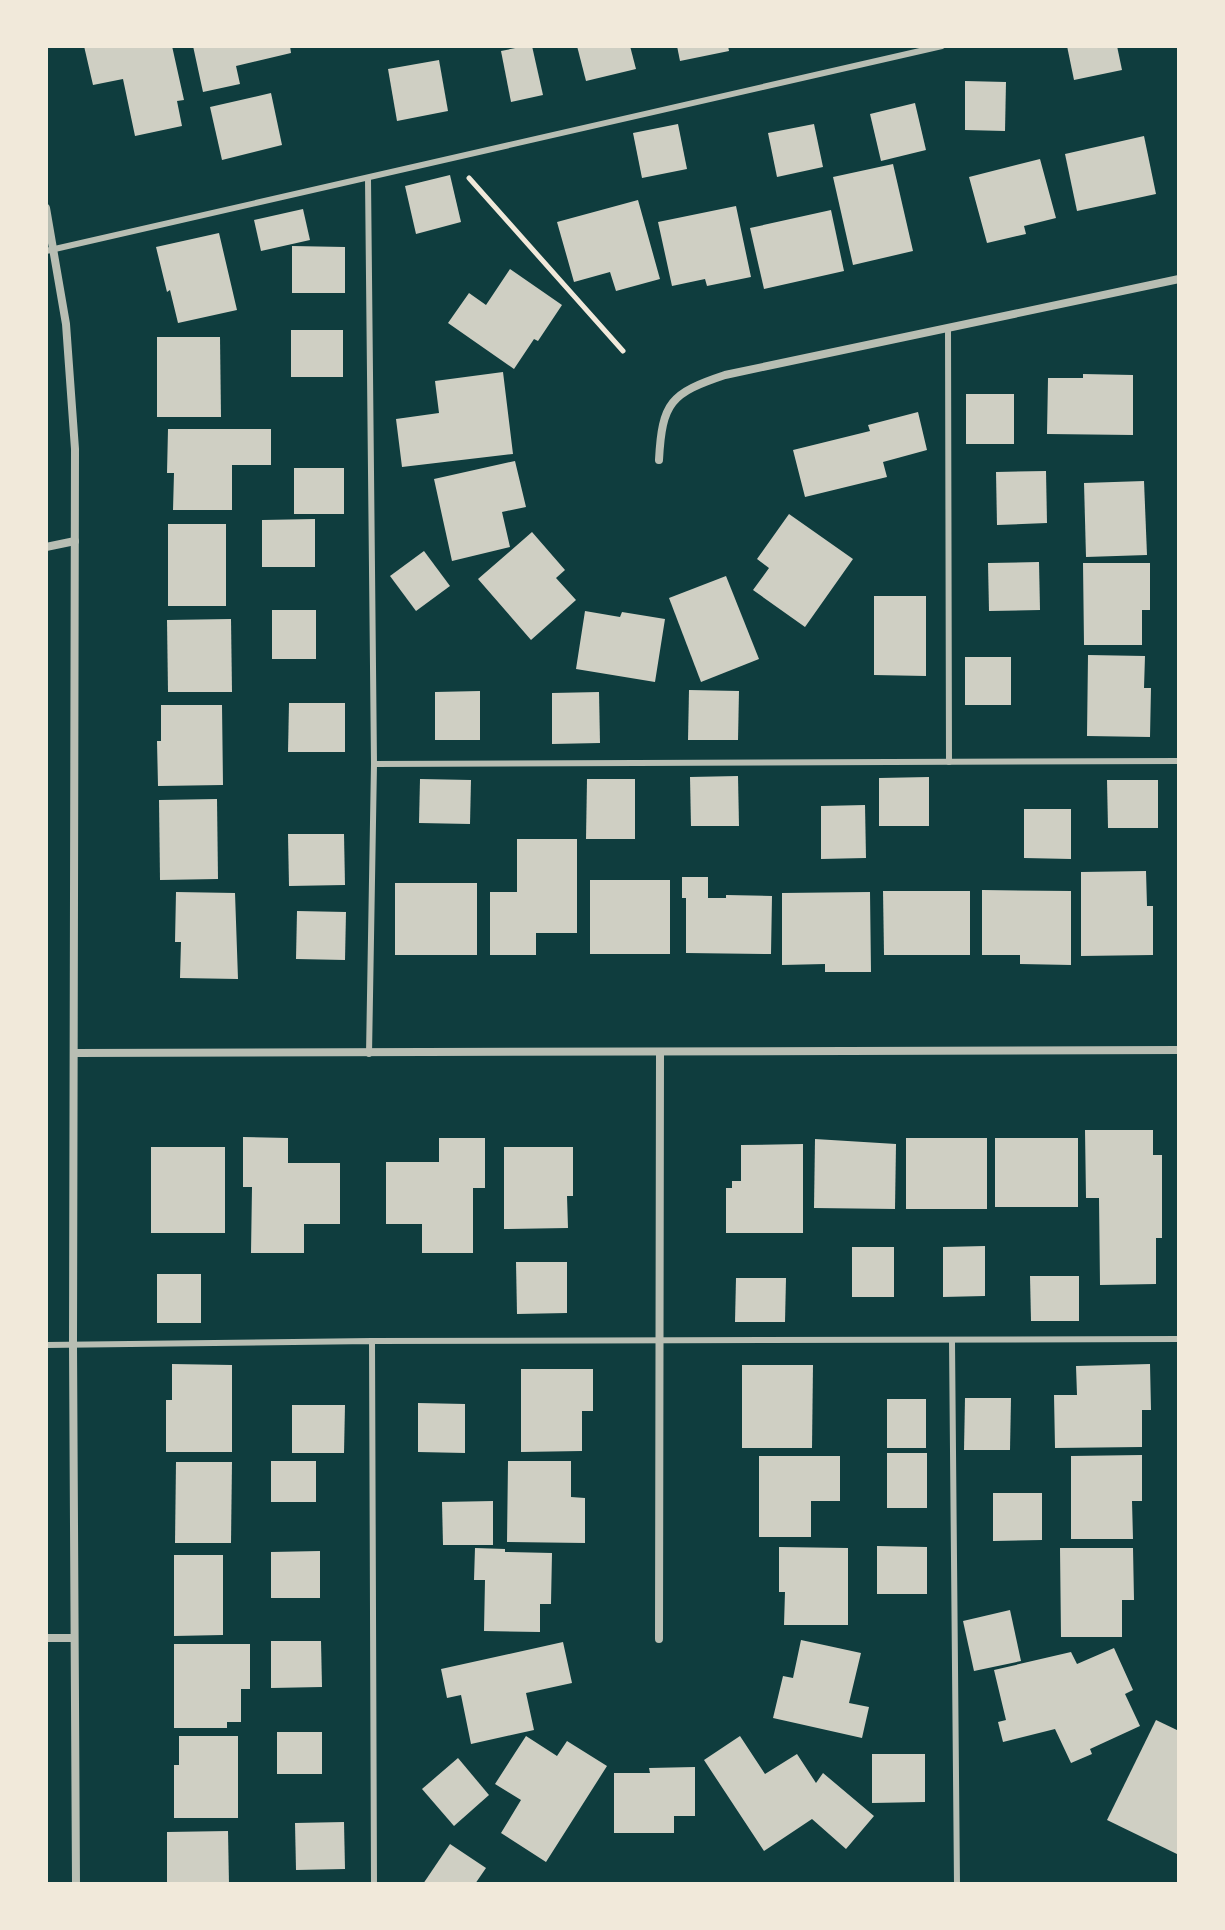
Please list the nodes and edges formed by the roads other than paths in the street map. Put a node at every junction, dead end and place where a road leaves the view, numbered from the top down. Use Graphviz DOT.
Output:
graph roads {
  1 [pos="942,46"];
  2 [pos="368,179"];
  3 [pos="46,208"];
  4 [pos="50,250"];
  5 [pos="1179,279"];
  6 [pos="948,328"];
  7 [pos="659,460"];
  8 [pos="75,541"];
  9 [pos="46,547"];
  10 [pos="1179,761"];
  11 [pos="949,762"];
  12 [pos="374,764"];
  13 [pos="1179,1050"];
  14 [pos="75,1053"];
  15 [pos="369,1054"];
  16 [pos="660,1054"];
  17 [pos="1179,1339"];
  18 [pos="372,1341"];
  19 [pos="660,1341"];
  20 [pos="952,1342"];
  21 [pos="46,1345"];
  22 [pos="73,1345"];
  23 [pos="46,1638"];
  24 [pos="74,1638"];
  25 [pos="659,1639"];
  26 [pos="76,1884"];
  27 [pos="374,1884"];
  28 [pos="957,1884"];
  1 -- 2 [label="lane"];
  2 -- 4 [label="lane"];
  2 -- 12 [label="lane"];
  3 -- 4 [label="street"];
  4 -- 8 [label="street"];
  5 -- 6 [label="street"];
  6 -- 7 [label="street"];
  6 -- 11 [label="lane"];
  8 -- 9 [label="street"];
  8 -- 14 [label="street"];
  10 -- 11 [label="lane"];
  11 -- 12 [label="lane"];
  12 -- 15 [label="lane"];
  13 -- 16 [label="street"];
  14 -- 15 [label="street"];
  14 -- 22 [label="street"];
  15 -- 16 [label="street"];
  16 -- 19 [label="street"];
  17 -- 20 [label="lane"];
  18 -- 19 [label="lane"];
  18 -- 22 [label="lane"];
  18 -- 27 [label="lane"];
  19 -- 20 [label="lane"];
  19 -- 25 [label="street"];
  20 -- 28 [label="lane"];
  21 -- 22 [label="lane"];
  22 -- 24 [label="street"];
  23 -- 24 [label="street"];
  24 -- 26 [label="street"];
}
